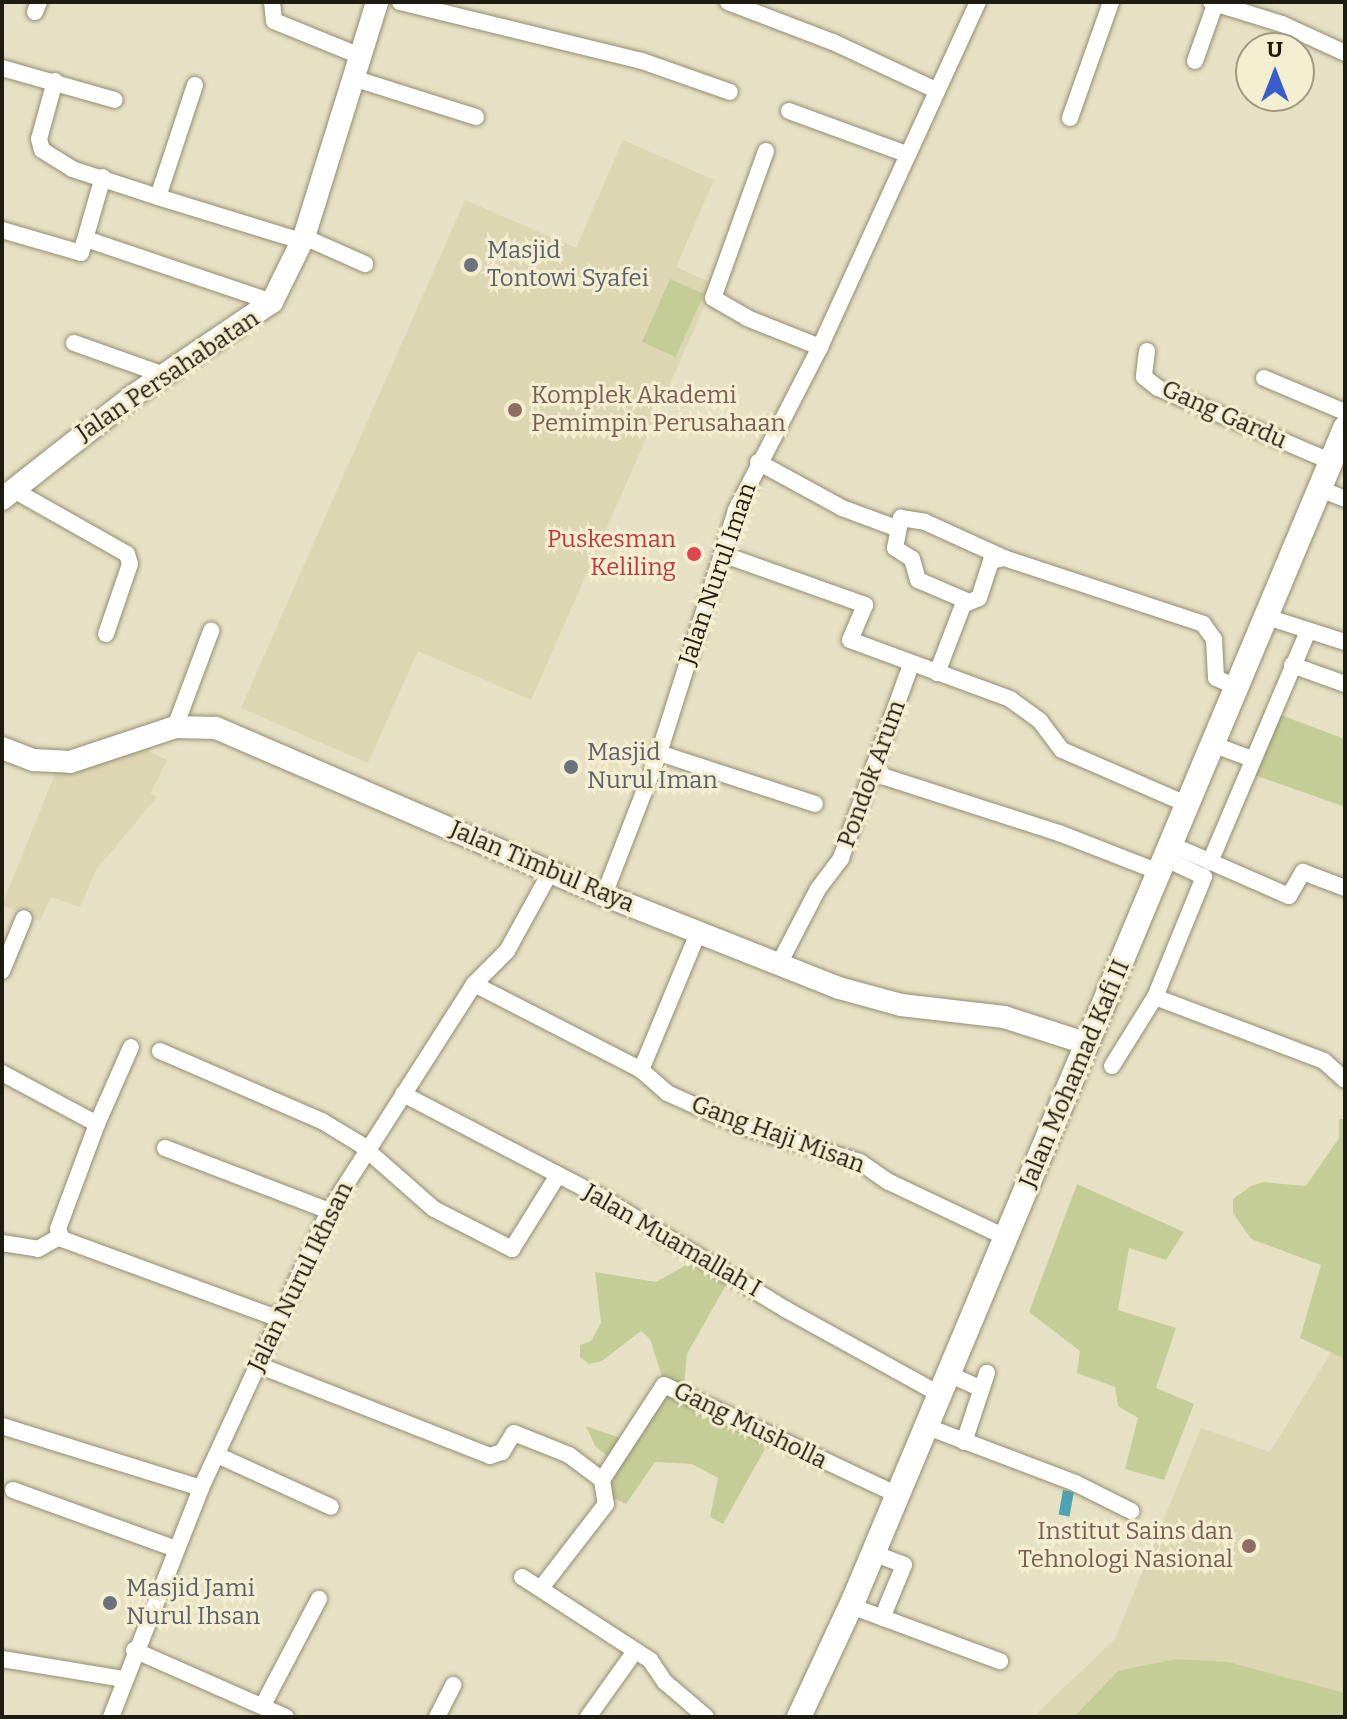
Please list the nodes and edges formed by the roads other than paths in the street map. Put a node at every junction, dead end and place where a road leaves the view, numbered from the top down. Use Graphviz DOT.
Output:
graph roads {
  1 [pos="272,2"];
  2 [pos="377,2"];
  3 [pos="400,2"];
  4 [pos="728,2"];
  5 [pos="978,2"];
  6 [pos="1111,2"];
  7 [pos="1214,2"];
  8 [pos="1345,53"];
  9 [pos="360,56"];
  10 [pos="1195,61"];
  11 [pos="2,68"];
  12 [pos="353,78"];
  13 [pos="55,81"];
  14 [pos="195,85"];
  15 [pos="934,89"];
  16 [pos="730,92"];
  17 [pos="115,100"];
  18 [pos="789,111"];
  19 [pos="476,117"];
  20 [pos="1070,118"];
  21 [pos="766,151"];
  22 [pos="904,153"];
  23 [pos="103,177"];
  24 [pos="158,197"];
  25 [pos="2,230"];
  26 [pos="86,239"];
  27 [pos="302,239"];
  28 [pos="365,264"];
  29 [pos="272,302"];
  30 [pos="74,343"];
  31 [pos="820,347"];
  32 [pos="1147,351"];
  33 [pos="164,375"];
  34 [pos="1264,378"];
  35 [pos="1345,412"];
  36 [pos="1345,428"];
  37 [pos="1330,461"];
  38 [pos="758,462"];
  39 [pos="1323,490"];
  40 [pos="7,494"];
  41 [pos="1345,499"];
  42 [pos="896,528"];
  43 [pos="722,554"];
  44 [pos="1004,558"];
  45 [pos="967,601"];
  46 [pos="1291,625"];
  47 [pos="211,631"];
  48 [pos="106,634"];
  49 [pos="1345,642"];
  50 [pos="911,665"];
  51 [pos="1292,665"];
  52 [pos="937,673"];
  53 [pos="1345,684"];
  54 [pos="1236,687"];
  55 [pos="175,727"];
  56 [pos="1219,746"];
  57 [pos="2,748"];
  58 [pos="659,753"];
  59 [pos="1248,757"];
  60 [pos="873,773"];
  61 [pos="1184,803"];
  62 [pos="815,804"];
  63 [pos="1169,860"];
  64 [pos="1204,864"];
  65 [pos="551,871"];
  66 [pos="1345,888"];
  67 [pos="604,895"];
  68 [pos="24,918"];
  69 [pos="699,931"];
  70 [pos="780,962"];
  71 [pos="2,971"];
  72 [pos="474,984"];
  73 [pos="1155,997"];
  74 [pos="1088,1044"];
  75 [pos="131,1047"];
  76 [pos="160,1051"];
  77 [pos="1112,1066"];
  78 [pos="641,1070"];
  79 [pos="2,1073"];
  80 [pos="1345,1080"];
  81 [pos="403,1094"];
  82 [pos="97,1124"];
  83 [pos="165,1148"];
  84 [pos="365,1149"];
  85 [pos="558,1175"];
  86 [pos="329,1211"];
  87 [pos="59,1237"];
  88 [pos="1005,1237"];
  89 [pos="2,1243"];
  90 [pos="279,1319"];
  91 [pos="258,1365"];
  92 [pos="946,1381"];
  93 [pos="2,1426"];
  94 [pos="928,1428"];
  95 [pos="960,1440"];
  96 [pos="217,1455"];
  97 [pos="602,1480"];
  98 [pos="201,1488"];
  99 [pos="13,1490"];
  100 [pos="898,1495"];
  101 [pos="331,1507"];
  102 [pos="1131,1511"];
  103 [pos="176,1549"];
  104 [pos="883,1557"];
  105 [pos="522,1577"];
  106 [pos="541,1588"];
  107 [pos="319,1599"];
  108 [pos="867,1608"];
  109 [pos="134,1650"];
  110 [pos="635,1651"];
  111 [pos="2,1659"];
  112 [pos="1000,1661"];
  113 [pos="124,1679"];
  114 [pos="453,1685"];
  115 [pos="263,1705"];
  116 [pos="111,1717"];
  117 [pos="286,1717"];
  118 [pos="437,1717"];
  119 [pos="588,1717"];
  120 [pos="706,1717"];
  121 [pos="799,1717"];
  1 -- 9 [label="street"];
  2 -- 9 [label="street, Jalan Persahabatan"];
  3 -- 16 [label="street"];
  4 -- 15 [label="street"];
  5 -- 15 [label="street, Jalan Nurul Iman"];
  6 -- 20 [label="street"];
  7 -- 8 [label="street"];
  7 -- 10 [label="street"];
  9 -- 12 [label="street, Jalan Persahabatan"];
  11 -- 13 [label="street"];
  12 -- 19 [label="street"];
  12 -- 27 [label="street, Jalan Persahabatan"];
  13 -- 17 [label="street"];
  13 -- 23 [label="street"];
  14 -- 24 [label="street"];
  15 -- 22 [label="street, Jalan Nurul Iman"];
  18 -- 22 [label="street"];
  21 -- 31 [label="street"];
  22 -- 31 [label="street, Jalan Nurul Iman"];
  23 -- 24 [label="street"];
  23 -- 26 [label="street"];
  24 -- 27 [label="street"];
  25 -- 26 [label="street"];
  26 -- 29 [label="street"];
  27 -- 28 [label="street"];
  27 -- 29 [label="street, Jalan Persahabatan"];
  29 -- 33 [label="street, Jalan Persahabatan"];
  30 -- 33 [label="street"];
  31 -- 38 [label="street, Jalan Nurul Iman"];
  32 -- 37 [label="street, Gang Gardu"];
  33 -- 40 [label="street, Jalan Persahabatan"];
  34 -- 35 [label="street"];
  36 -- 37 [label="main road, Jalan Mohamad Kafi II"];
  37 -- 39 [label="main road, Jalan Mohamad Kafi II"];
  38 -- 42 [label="street"];
  38 -- 43 [label="street, Jalan Nurul Iman"];
  39 -- 41 [label="street"];
  39 -- 46 [label="main road, Jalan Mohamad Kafi II"];
  40 -- 48 [label="street"];
  42 -- 44 [label="street"];
  42 -- 45 [label="street"];
  43 -- 50 [label="street"];
  43 -- 58 [label="street, Jalan Nurul Iman"];
  44 -- 45 [label="street"];
  44 -- 54 [label="street"];
  45 -- 52 [label="street"];
  46 -- 49 [label="street"];
  46 -- 51 [label="street"];
  46 -- 54 [label="main road, Jalan Mohamad Kafi II"];
  47 -- 55 [label="street"];
  50 -- 52 [label="street"];
  50 -- 60 [label="street, Pondok Arum"];
  51 -- 53 [label="street"];
  51 -- 59 [label="street"];
  52 -- 61 [label="street"];
  54 -- 56 [label="main road, Jalan Mohamad Kafi II"];
  55 -- 57 [label="street, Jalan Timbul Raya"];
  55 -- 65 [label="street, Jalan Timbul Raya"];
  56 -- 59 [label="street"];
  56 -- 61 [label="main road, Jalan Mohamad Kafi II"];
  58 -- 62 [label="street"];
  58 -- 67 [label="street, Jalan Nurul Iman"];
  59 -- 64 [label="street"];
  60 -- 63 [label="street"];
  60 -- 70 [label="street, Pondok Arum"];
  61 -- 63 [label="main road, Jalan Mohamad Kafi II"];
  63 -- 64 [label="street"];
  63 -- 64 [label="street"];
  63 -- 74 [label="main road, Jalan Mohamad Kafi II"];
  64 -- 66 [label="street"];
  64 -- 73 [label="street"];
  65 -- 67 [label="street, Jalan Timbul Raya"];
  65 -- 72 [label="street, Jalan Nurul Ikhsan"];
  67 -- 69 [label="street, Jalan Timbul Raya"];
  68 -- 71 [label="street"];
  69 -- 70 [label="street, Jalan Timbul Raya"];
  69 -- 78 [label="street"];
  70 -- 74 [label="street, Jalan Timbul Raya"];
  72 -- 78 [label="street, Gang Haji Misan"];
  72 -- 81 [label="street, Jalan Nurul Ikhsan"];
  73 -- 77 [label="street"];
  73 -- 80 [label="street"];
  74 -- 88 [label="main road, Jalan Mohamad Kafi II"];
  75 -- 82 [label="street"];
  76 -- 84 [label="street"];
  78 -- 88 [label="street, Gang Haji Misan"];
  79 -- 82 [label="street"];
  81 -- 84 [label="street, Jalan Nurul Ikhsan"];
  81 -- 85 [label="street, Jalan Muamallah I"];
  82 -- 87 [label="street"];
  83 -- 86 [label="street"];
  84 -- 85 [label="street"];
  84 -- 86 [label="street, Jalan Nurul Ikhsan"];
  85 -- 92 [label="street, Jalan Muamallah I"];
  86 -- 90 [label="street, Jalan Nurul Ikhsan"];
  87 -- 89 [label="street"];
  87 -- 90 [label="street"];
  88 -- 92 [label="main road, Jalan Mohamad Kafi II"];
  90 -- 91 [label="street, Jalan Nurul Ikhsan"];
  91 -- 96 [label="street, Jalan Nurul Ikhsan"];
  91 -- 97 [label="street"];
  92 -- 94 [label="main road, Jalan Mohamad Kafi II"];
  92 -- 95 [label="street, Jalan Muamallah I"];
  93 -- 98 [label="street"];
  94 -- 95 [label="street"];
  94 -- 100 [label="main road, Jalan Mohamad Kafi II"];
  95 -- 102 [label="street"];
  96 -- 98 [label="street, Jalan Nurul Ikhsan"];
  96 -- 101 [label="street"];
  97 -- 100 [label="street, Gang Musholla"];
  97 -- 106 [label="street"];
  98 -- 103 [label="street, Jalan Nurul Ikhsan"];
  99 -- 103 [label="street"];
  100 -- 104 [label="main road, Jalan Mohamad Kafi II"];
  103 -- 109 [label="street, Jalan Nurul Ikhsan"];
  104 -- 108 [label="main road, Jalan Mohamad Kafi II"];
  104 -- 108 [label="street"];
  105 -- 106 [label="street"];
  106 -- 110 [label="street"];
  107 -- 115 [label="street"];
  108 -- 112 [label="street"];
  108 -- 121 [label="main road, Jalan Mohamad Kafi II"];
  109 -- 113 [label="street, Jalan Nurul Ikhsan"];
  109 -- 115 [label="street"];
  110 -- 119 [label="street"];
  110 -- 120 [label="street"];
  111 -- 113 [label="street"];
  113 -- 116 [label="street, Jalan Nurul Ikhsan"];
  114 -- 118 [label="street"];
  115 -- 117 [label="street"];
}
